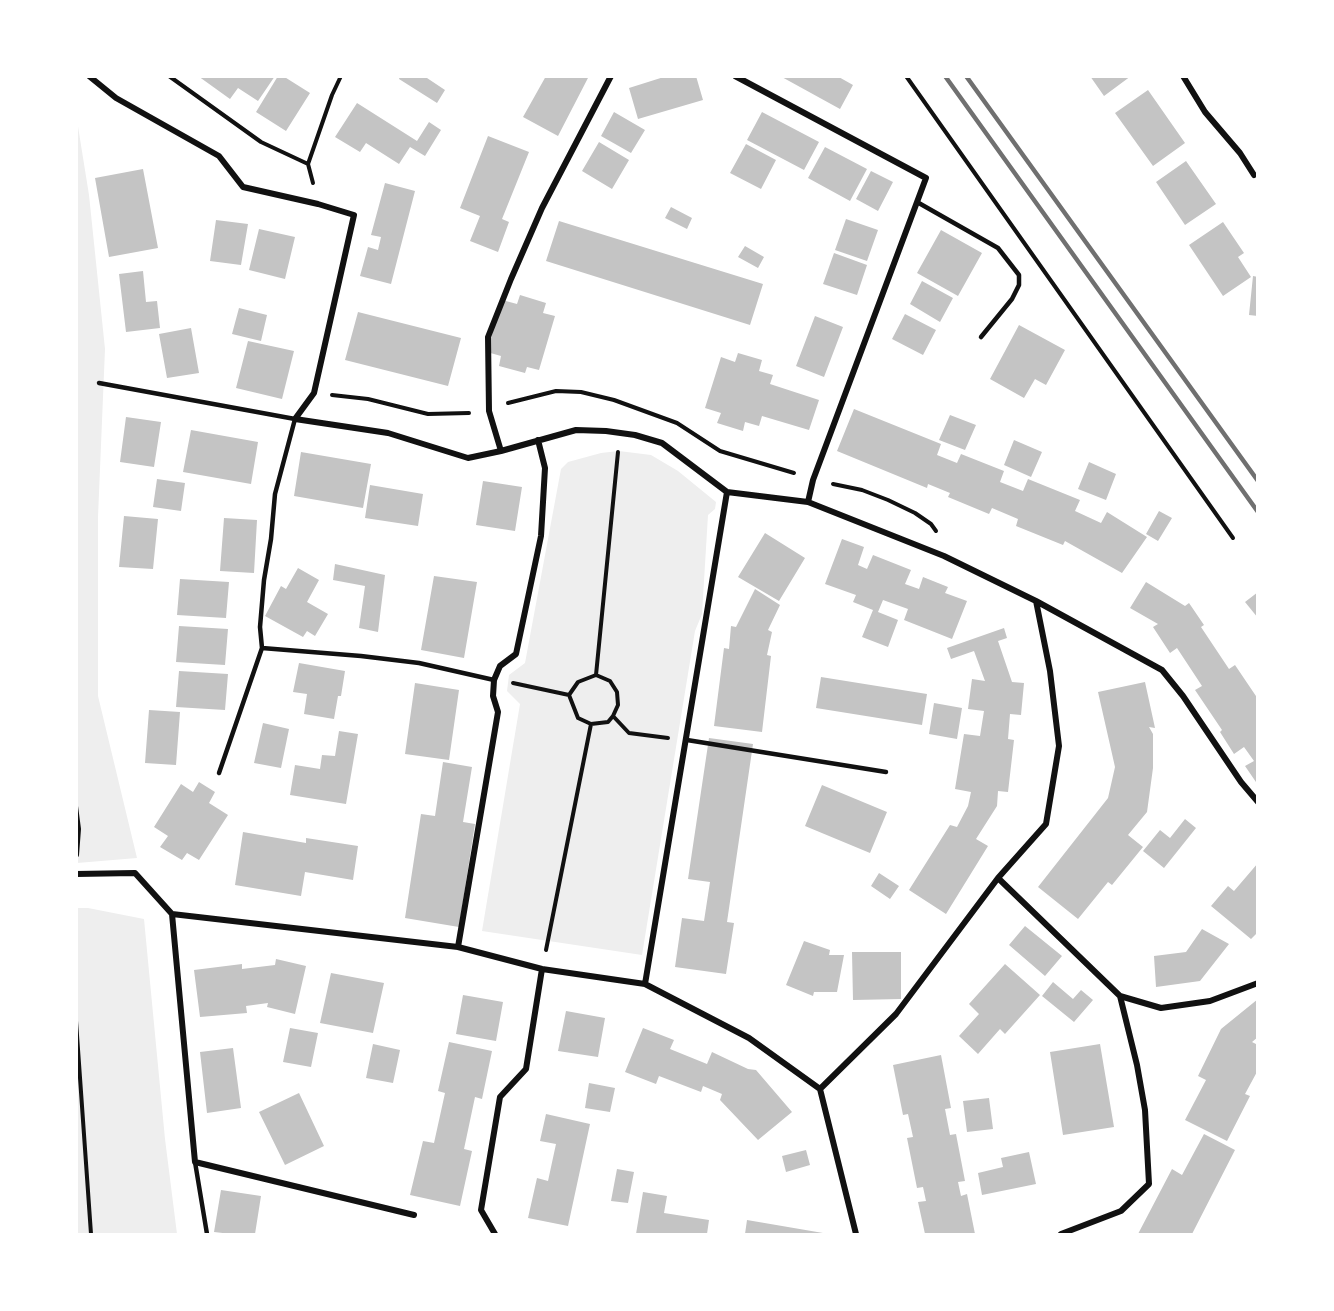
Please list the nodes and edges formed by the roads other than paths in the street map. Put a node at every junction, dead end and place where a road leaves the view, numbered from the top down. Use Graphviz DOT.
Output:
graph roads {
  1 [pos="89,76"];
  2 [pos="611,76"];
  3 [pos="735,76"];
  4 [pos="1183,76"];
  5 [pos="1254,175"];
  6 [pos="917,202"];
  7 [pos="981,337"];
  8 [pos="99,383"];
  9 [pos="296,419"];
  10 [pos="538,440"];
  11 [pos="501,451"];
  12 [pos="727,492"];
  13 [pos="808,502"];
  14 [pos="1036,601"];
  15 [pos="262,648"];
  16 [pos="494,680"];
  17 [pos="687,740"];
  18 [pos="886,772"];
  19 [pos="219,773"];
  20 [pos="1257,802"];
  21 [pos="76,874"];
  22 [pos="998,878"];
  23 [pos="172,914"];
  24 [pos="458,947"];
  25 [pos="542,969"];
  26 [pos="1257,983"];
  27 [pos="645,984"];
  28 [pos="1120,996"];
  29 [pos="820,1089"];
  30 [pos="195,1162"];
  31 [pos="414,1215"];
  32 [pos="207,1234"];
  33 [pos="495,1234"];
  34 [pos="856,1234"];
  35 [pos="1061,1234"];
  1 -- 9 [label="street"];
  2 -- 11 [label="street"];
  3 -- 6 [label="street"];
  4 -- 5 [label="street"];
  6 -- 7 [label="lane"];
  6 -- 13 [label="street"];
  8 -- 9 [label="lane"];
  9 -- 11 [label="street"];
  9 -- 15 [label="lane"];
  10 -- 11 [label="street"];
  10 -- 12 [label="street"];
  10 -- 16 [label="street"];
  12 -- 13 [label="street"];
  12 -- 17 [label="street"];
  13 -- 14 [label="street"];
  14 -- 20 [label="street"];
  14 -- 22 [label="street"];
  15 -- 16 [label="lane"];
  15 -- 19 [label="lane"];
  16 -- 24 [label="street"];
  17 -- 18 [label="lane"];
  17 -- 27 [label="street"];
  21 -- 23 [label="street"];
  22 -- 28 [label="street"];
  22 -- 29 [label="street"];
  23 -- 24 [label="street"];
  23 -- 30 [label="street"];
  24 -- 25 [label="street"];
  25 -- 27 [label="street"];
  25 -- 33 [label="street"];
  26 -- 28 [label="street"];
  27 -- 29 [label="street"];
  28 -- 35 [label="street"];
  29 -- 34 [label="street"];
  30 -- 31 [label="street"];
  30 -- 32 [label="lane"];
}
